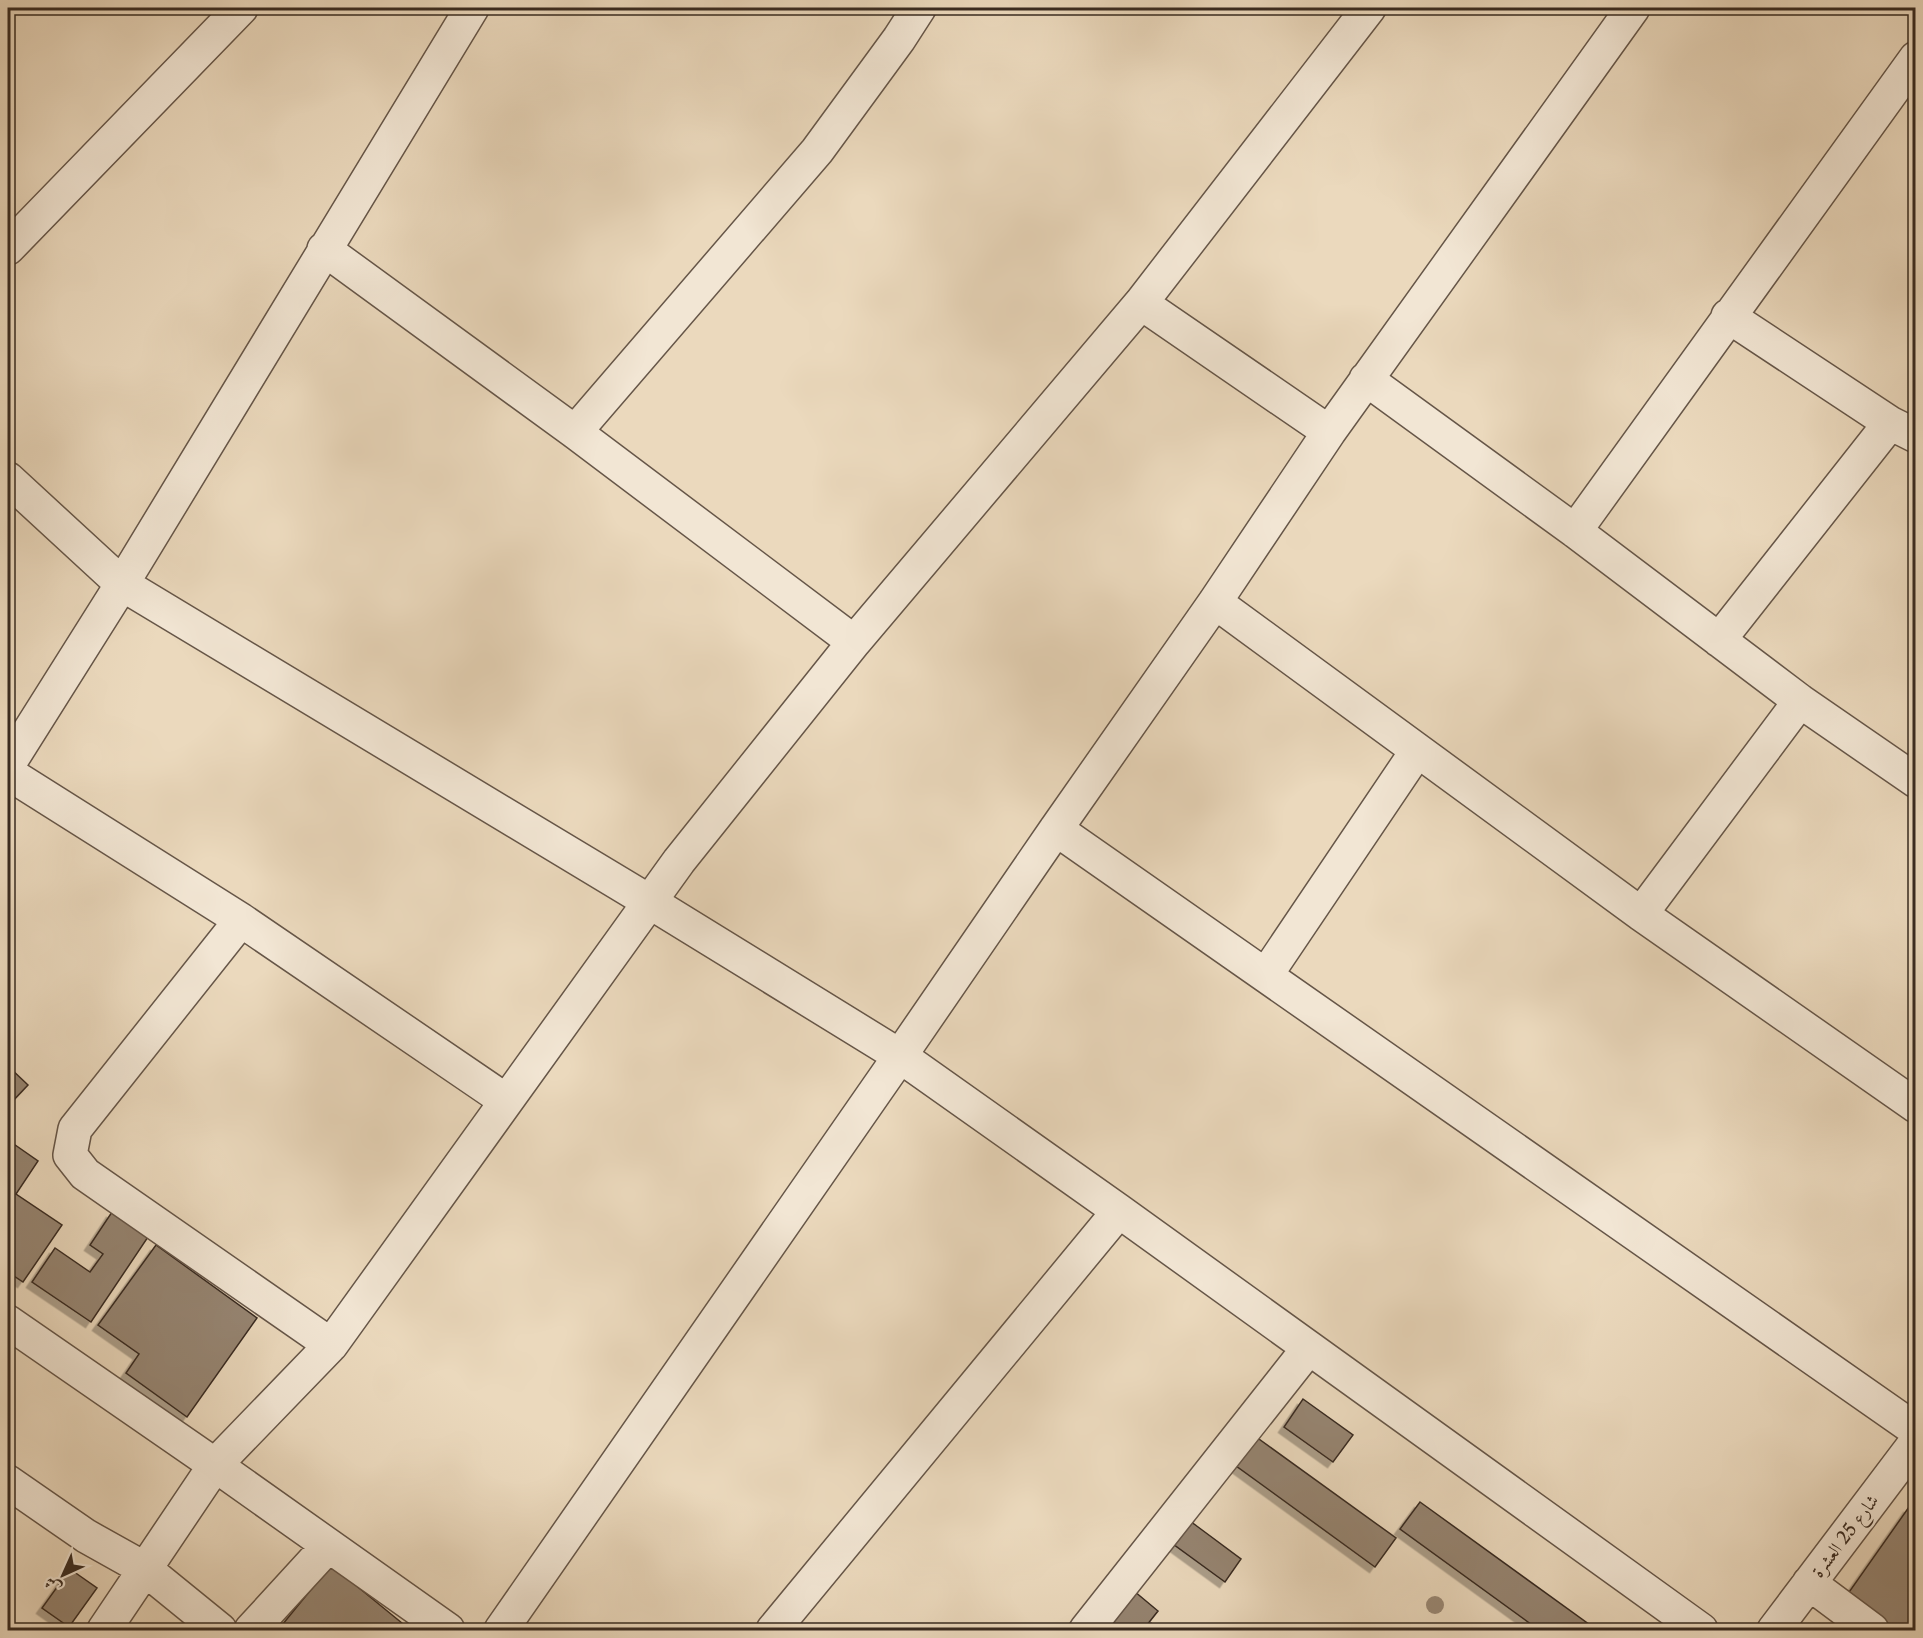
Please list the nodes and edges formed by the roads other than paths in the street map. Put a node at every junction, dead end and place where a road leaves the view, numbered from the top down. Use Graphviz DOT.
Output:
graph roads {
  1 [pos="241,8"];
  2 [pos="472,8"];
  3 [pos="919,8"];
  4 [pos="1369,8"];
  5 [pos="1633,8"];
  6 [pos="1916,58"];
  7 [pos="8,248"];
  8 [pos="324,249"];
  9 [pos="1141,303"];
  10 [pos="1728,316"];
  11 [pos="1366,379"];
  12 [pos="1903,430"];
  13 [pos="575,432"];
  14 [pos="1329,432"];
  15 [pos="8,479"];
  16 [pos="1575,531"];
  17 [pos="122,584"];
  18 [pos="1215,602"];
  19 [pos="1719,640"];
  20 [pos="854,642"];
  21 [pos="1800,701"];
  22 [pos="1418,752"];
  23 [pos="8,765"];
  24 [pos="8,773"];
  25 [pos="1916,781"];
  26 [pos="1056,829"];
  27 [pos="650,902"];
  28 [pos="1641,914"];
  29 [pos="241,920"];
  30 [pos="1266,975"];
  31 [pos="900,1056"];
  32 [pos="505,1100"];
  33 [pos="1916,1106"];
  34 [pos="1119,1211"];
  35 [pos="8,1322"];
  36 [pos="331,1345"];
  37 [pos="1308,1349"];
  38 [pos="1916,1430"];
  39 [pos="1916,1442"];
  40 [pos="215,1465"];
  41 [pos="8,1482"];
  42 [pos="328,1546"];
  43 [pos="145,1569"];
  44 [pos="1809,1583"];
  45 [pos="104,1630"];
  46 [pos="220,1630"];
  47 [pos="251,1630"];
  48 [pos="448,1630"];
  49 [pos="501,1630"];
  50 [pos="773,1630"];
  51 [pos="1086,1630"];
  52 [pos="1701,1630"];
  53 [pos="1774,1630"];
  54 [pos="1872,1630"];
  1 -- 7 [label="street"];
  2 -- 8 [label="street"];
  3 -- 13 [label="street"];
  4 -- 9 [label="street"];
  5 -- 11 [label="street"];
  6 -- 10 [label="street"];
  8 -- 13 [label="street"];
  8 -- 17 [label="street"];
  9 -- 14 [label="street"];
  9 -- 20 [label="street"];
  10 -- 12 [label="street"];
  10 -- 16 [label="street"];
  11 -- 14 [label="street"];
  11 -- 16 [label="street"];
  12 -- 19 [label="street"];
  13 -- 20 [label="street"];
  14 -- 18 [label="street"];
  15 -- 17 [label="street"];
  16 -- 19 [label="street"];
  17 -- 23 [label="street"];
  17 -- 27 [label="street"];
  18 -- 22 [label="street"];
  18 -- 26 [label="street"];
  19 -- 21 [label="street"];
  20 -- 27 [label="street"];
  21 -- 25 [label="street"];
  21 -- 28 [label="street"];
  22 -- 28 [label="street"];
  22 -- 30 [label="street"];
  24 -- 29 [label="street"];
  26 -- 30 [label="street"];
  26 -- 31 [label="street"];
  27 -- 31 [label="street"];
  27 -- 32 [label="street"];
  28 -- 33 [label="street"];
  29 -- 32 [label="street"];
  29 -- 36 [label="street"];
  30 -- 38 [label="street"];
  31 -- 34 [label="street"];
  31 -- 49 [label="street"];
  32 -- 36 [label="street"];
  34 -- 37 [label="street"];
  34 -- 50 [label="street"];
  35 -- 40 [label="street"];
  36 -- 40 [label="street"];
  37 -- 51 [label="street"];
  37 -- 52 [label="street"];
  39 -- 44 [label="street, شارع 25 العشرة"];
  40 -- 42 [label="street"];
  40 -- 43 [label="street"];
  41 -- 43 [label="street"];
  42 -- 47 [label="street"];
  42 -- 48 [label="street"];
  43 -- 45 [label="street"];
  43 -- 46 [label="street"];
  44 -- 53 [label="street, شارع 25 العشرة"];
  44 -- 54 [label="street"];
}
